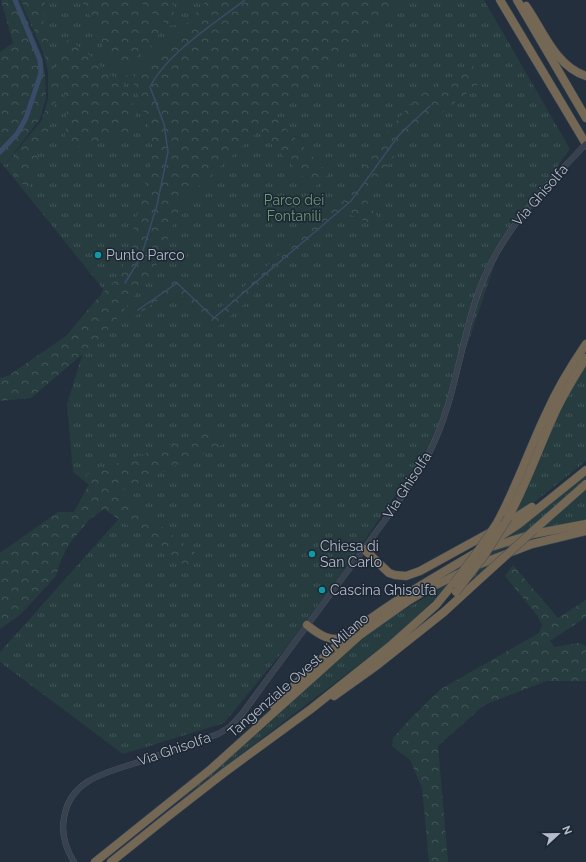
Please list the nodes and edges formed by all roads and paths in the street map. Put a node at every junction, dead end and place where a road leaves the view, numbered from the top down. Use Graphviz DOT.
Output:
graph roads {
  1 [pos="500,0"];
  2 [pos="517,0"];
  3 [pos="522,0"];
  4 [pos="586,76"];
  5 [pos="586,118"];
  6 [pos="586,144"];
  7 [pos="586,344"];
  8 [pos="586,358"];
  9 [pos="586,464"];
  10 [pos="586,470"];
  11 [pos="586,484"];
  12 [pos="586,524"];
  13 [pos="586,531"];
  14 [pos="364,549"];
  15 [pos="476,553"];
  16 [pos="307,625"];
  17 [pos="426,625"];
  18 [pos="358,628"];
  19 [pos="311,709"];
  20 [pos="249,734"];
  21 [pos="74,862"];
  22 [pos="95,862"];
  23 [pos="111,862"];
  1 -- 6 [label="highway"];
  2 -- 5 [label="highway"];
  3 -- 4 [label="highway"];
  6 -- 14 [label="street, Via Ghisolfa, bridge"];
  7 -- 19 [label="highway, Tangenziale Ovest di Milano, bridge"];
  8 -- 17 [label="highway, bridge"];
  9 -- 14 [label="highway"];
  10 -- 15 [label="highway"];
  11 -- 17 [label="highway, bridge"];
  12 -- 15 [label="highway"];
  13 -- 20 [label="highway, Tangenziale Ovest di Milano"];
  14 -- 16 [label="street, Via Ghisolfa"];
  15 -- 18 [label="highway"];
  16 -- 18 [label="highway"];
  16 -- 21 [label="street, Via Ghisolfa"];
  17 -- 19 [label="highway"];
  18 -- 20 [label="highway"];
  19 -- 23 [label="highway, Tangenziale Ovest di Milano"];
  20 -- 22 [label="highway, Tangenziale Ovest di Milano"];
}
